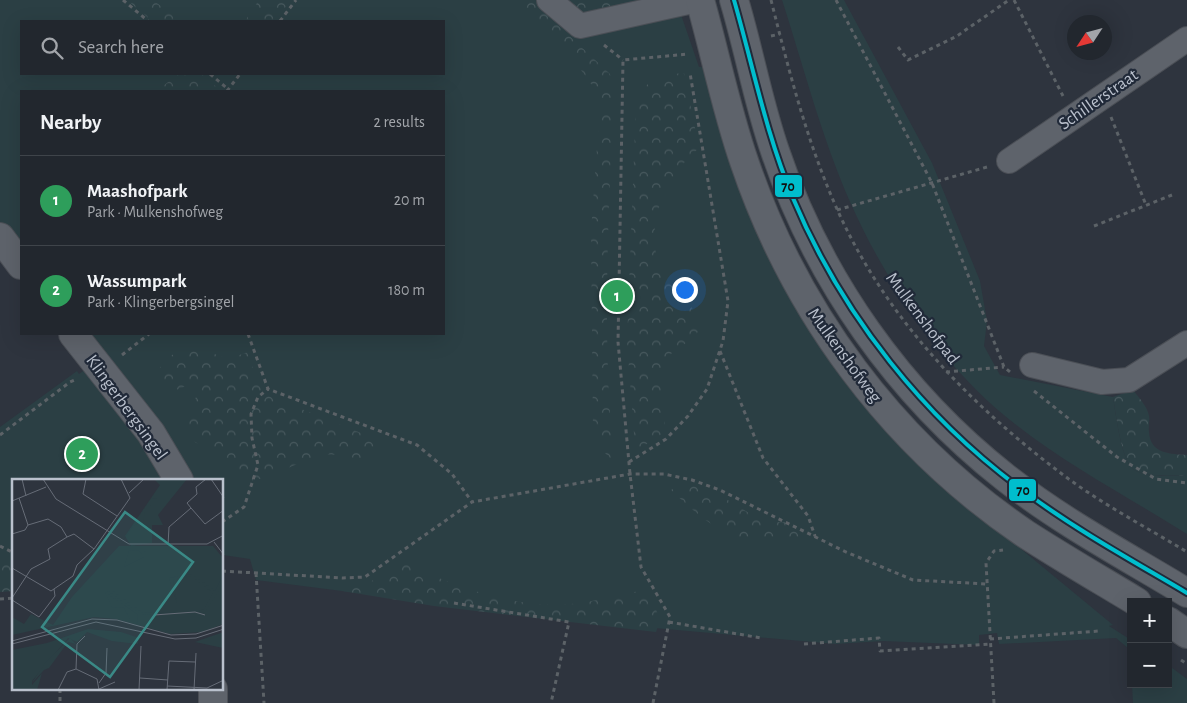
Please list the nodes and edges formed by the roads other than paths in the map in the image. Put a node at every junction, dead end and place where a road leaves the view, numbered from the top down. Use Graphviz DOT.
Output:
graph roads {
  1 [pos="549,0"];
  2 [pos="699,0"];
  3 [pos="734,0"];
  4 [pos="1187,38"];
  5 [pos="1009,161"];
  6 [pos="74,335"];
  7 [pos="1187,343"];
  8 [pos="1023,374"];
  9 [pos="178,479"];
  10 [pos="1187,593"];
  11 [pos="1131,598"];
  12 [pos="1172,624"];
  13 [pos="1187,634"];
  14 [pos="213,690"];
  15 [pos="213,703"];
  1 -- 2 [label="street"];
  2 -- 11 [label="street, Mulkenshofweg"];
  3 -- 10 [label="street, Mulkenshofweg"];
  4 -- 5 [label="street, Schillerstraat"];
  6 -- 9 [label="street, Klingerbergsingel"];
  7 -- 8 [label="street"];
  12 -- 13 [label="street"];
  14 -- 15 [label="street"];
}
